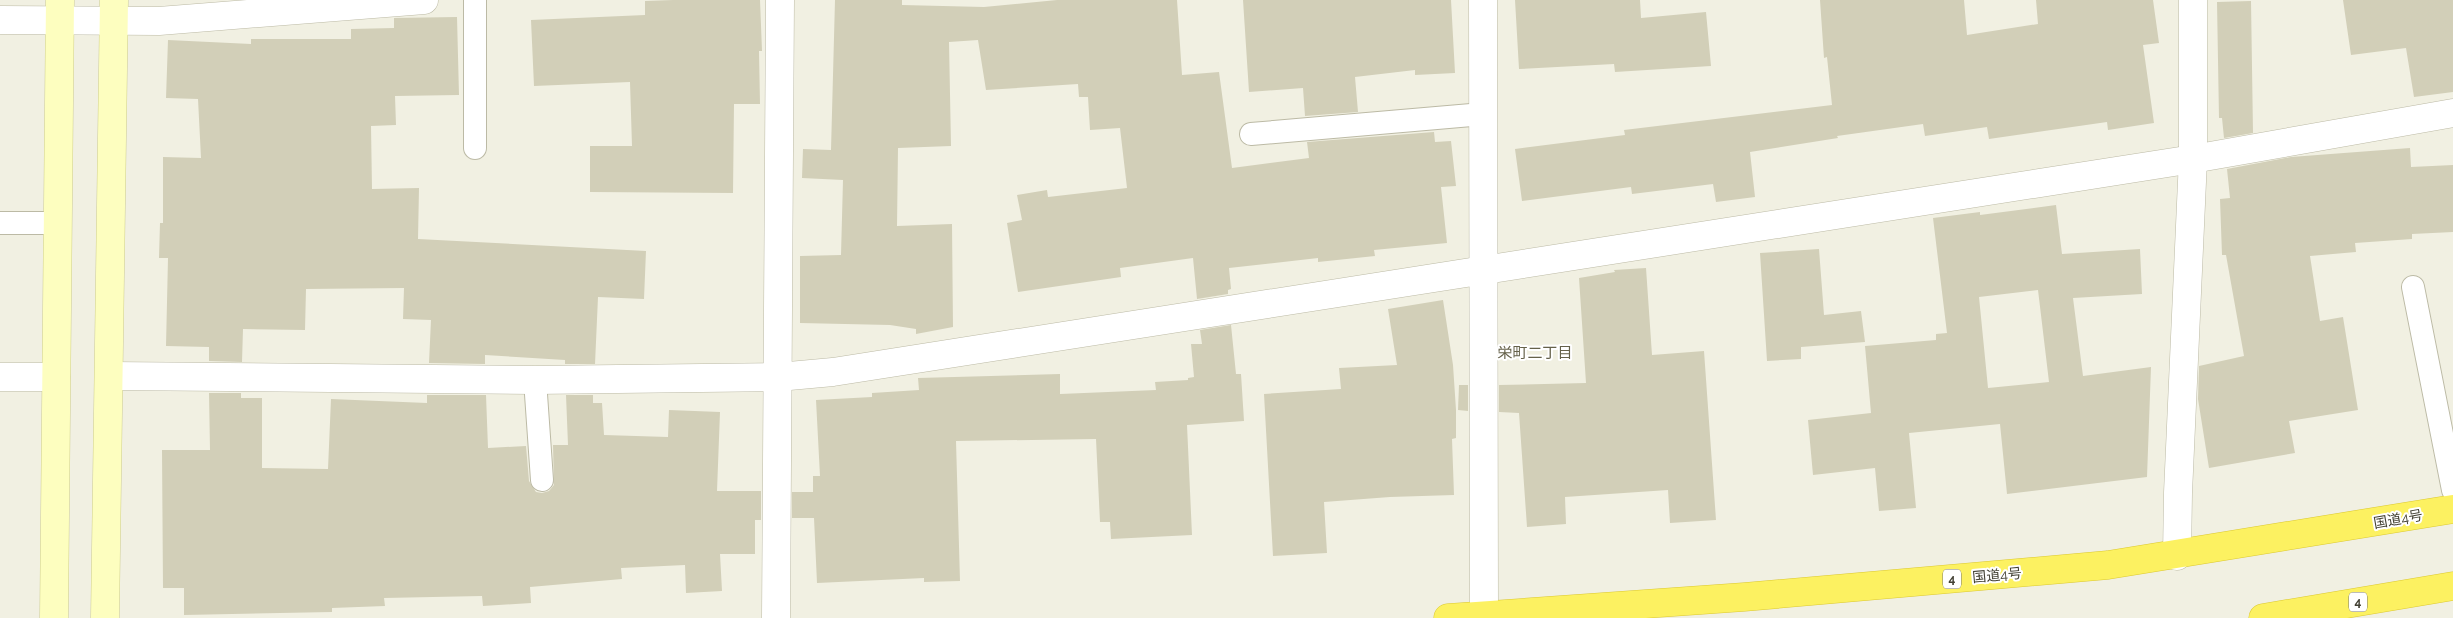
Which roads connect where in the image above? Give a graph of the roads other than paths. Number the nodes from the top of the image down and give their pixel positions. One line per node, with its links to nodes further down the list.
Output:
1 (424, 0): 7 (street)
2 (476, 0): 12 (lane)
3 (780, 0): 21 (street)
4 (1483, 0): 10 (street)
5 (2193, 0): 13 (street)
6 (60, 10): 7 (street); 8 (street); 15 (street)
7 (114, 10): 18 (street)
8 (0, 20)
9 (2453, 113): 13 (street)
10 (1483, 114): 11 (lane); 16 (street)
11 (1251, 134)
12 (475, 148)
13 (2193, 160): 16 (street); 26 (street)
14 (0, 223): 15 (lane)
15 (57, 223): 20 (street)
16 (1483, 270): 21 (street); 28 (street)
17 (2413, 287): 24 (lane)
18 (110, 376): 22 (street); 30 (street)
19 (0, 377): 20 (street)
20 (56, 377): 29 (street)
21 (778, 377): 22 (street); 31 (street)
22 (535, 380): 23 (lane)
23 (542, 480)
24 (2453, 490)
25 (2453, 509): 26 (highway, 国道4号 / 4)
26 (2177, 556): 28 (highway, 国道4号 / 4)
27 (2453, 586): 33 (highway, 4)
28 (1484, 617): 32 (highway, 国道4号 / 4)
29 (54, 618)
30 (105, 618)
31 (776, 618)
32 (1448, 618)
33 (2263, 618)

